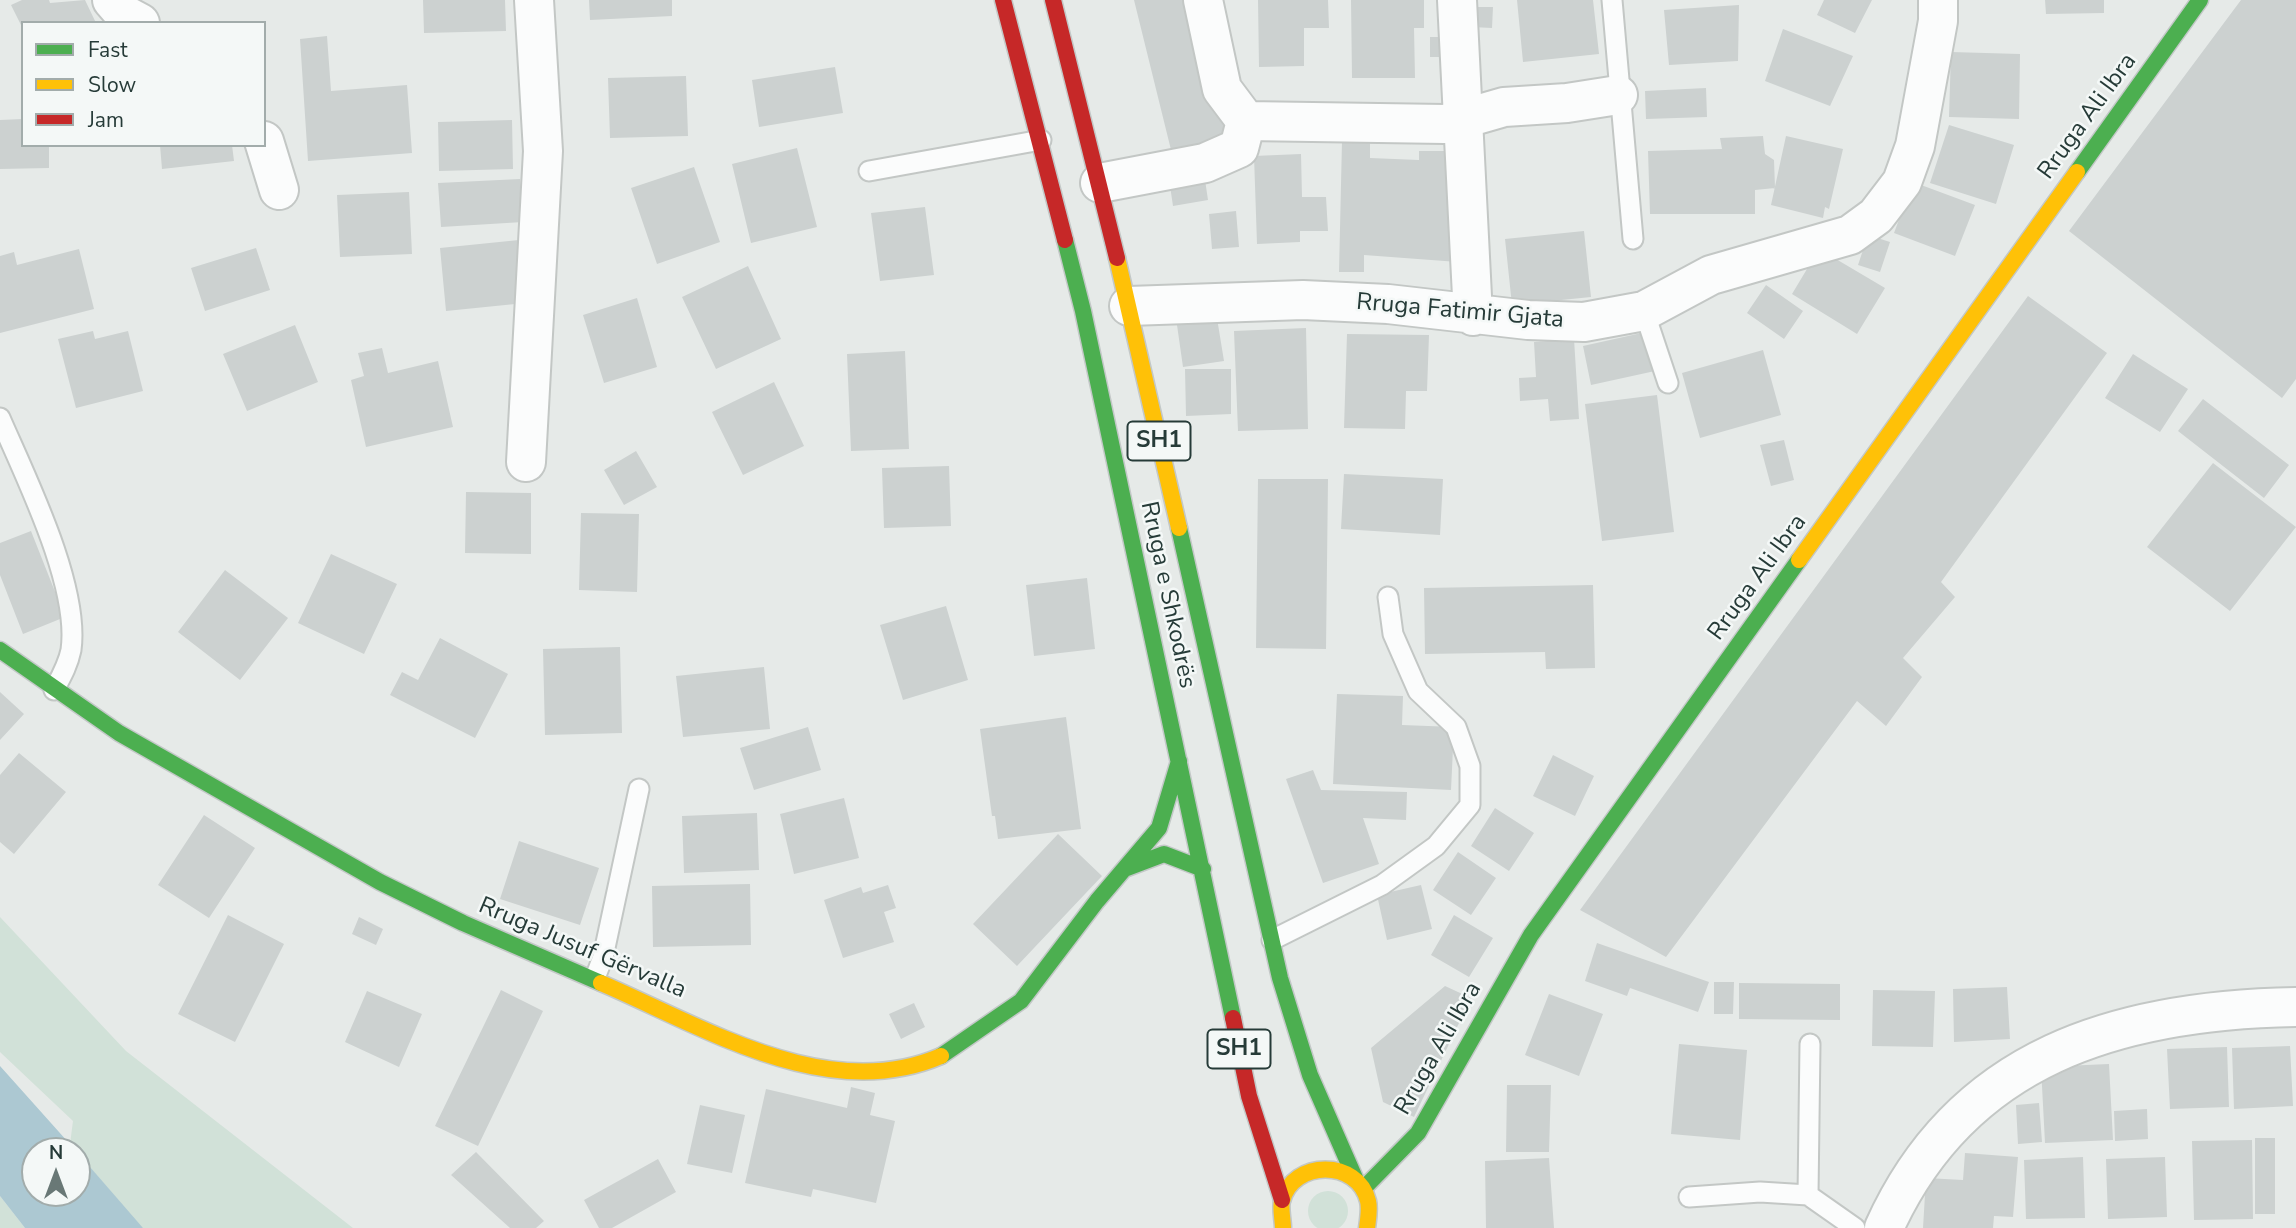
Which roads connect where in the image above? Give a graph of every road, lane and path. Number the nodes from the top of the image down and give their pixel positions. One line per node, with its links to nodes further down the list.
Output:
1 (112, 0): 10 (street)
2 (534, 0): 25 (street)
3 (1003, 0): 14 (street, Rruga e Shkodrës / SH1)
4 (1053, 0): 17 (street, Rruga e Shkodrës / SH1)
5 (1203, 0): 12 (street)
6 (1457, 0): 13 (street)
7 (1612, 0): 11 (lane)
8 (1938, 0): 21 (street, Rruga Fatimir Gjata)
9 (2200, 0): 37 (street, Rruga Ali Ibra)
10 (136, 21)
11 (1618, 95): 13 (street); 19 (lane)
12 (1246, 121): 13 (street); 17 (street)
13 (1462, 121): 22 (street)
14 (1041, 140): 16 (lane); 29 (street, Rruga e Shkodrës / SH1)
15 (266, 147): 18 (street)
16 (869, 172)
17 (1100, 183): 20 (street, Rruga e Shkodrës / SH1)
18 (279, 190)
19 (1633, 239)
20 (1129, 306): 22 (street, Rruga Fatimir Gjata); 33 (street, Rruga e Shkodrës / SH1)
21 (1644, 311): 22 (street, Rruga Fatimir Gjata); 23 (lane)
22 (1473, 316)
23 (1668, 383)
24 (0, 418): 28 (lane)
25 (526, 462)
26 (1388, 597): 33 (lane)
27 (0, 650): 28 (street, Rruga Jusuf Gërvalla)
28 (54, 690): 34 (street, Rruga Jusuf Gërvalla)
29 (1180, 761): 31 (street, Rruga Jusuf Gërvalla); 32 (street, Rruga e Shkodrës / SH1)
30 (639, 789): 34 (lane)
31 (1126, 868): 32 (street); 34 (street, Rruga Jusuf Gërvalla)
32 (1203, 869): 40 (street, Rruga e Shkodrës / SH1)
33 (1272, 940): 37 (street, Rruga e Shkodrës / SH1)
34 (595, 978)
35 (2296, 1007): 44 (street)
36 (1810, 1044): 38 (lane)
37 (1360, 1183): 40 (street); 41 (street, SH1)
38 (1808, 1195): 39 (lane); 43 (lane)
39 (1689, 1197)
40 (1282, 1200): 42 (street, SH1)
41 (1373, 1222)
42 (1283, 1228)
43 (1855, 1228)
44 (1884, 1228)

